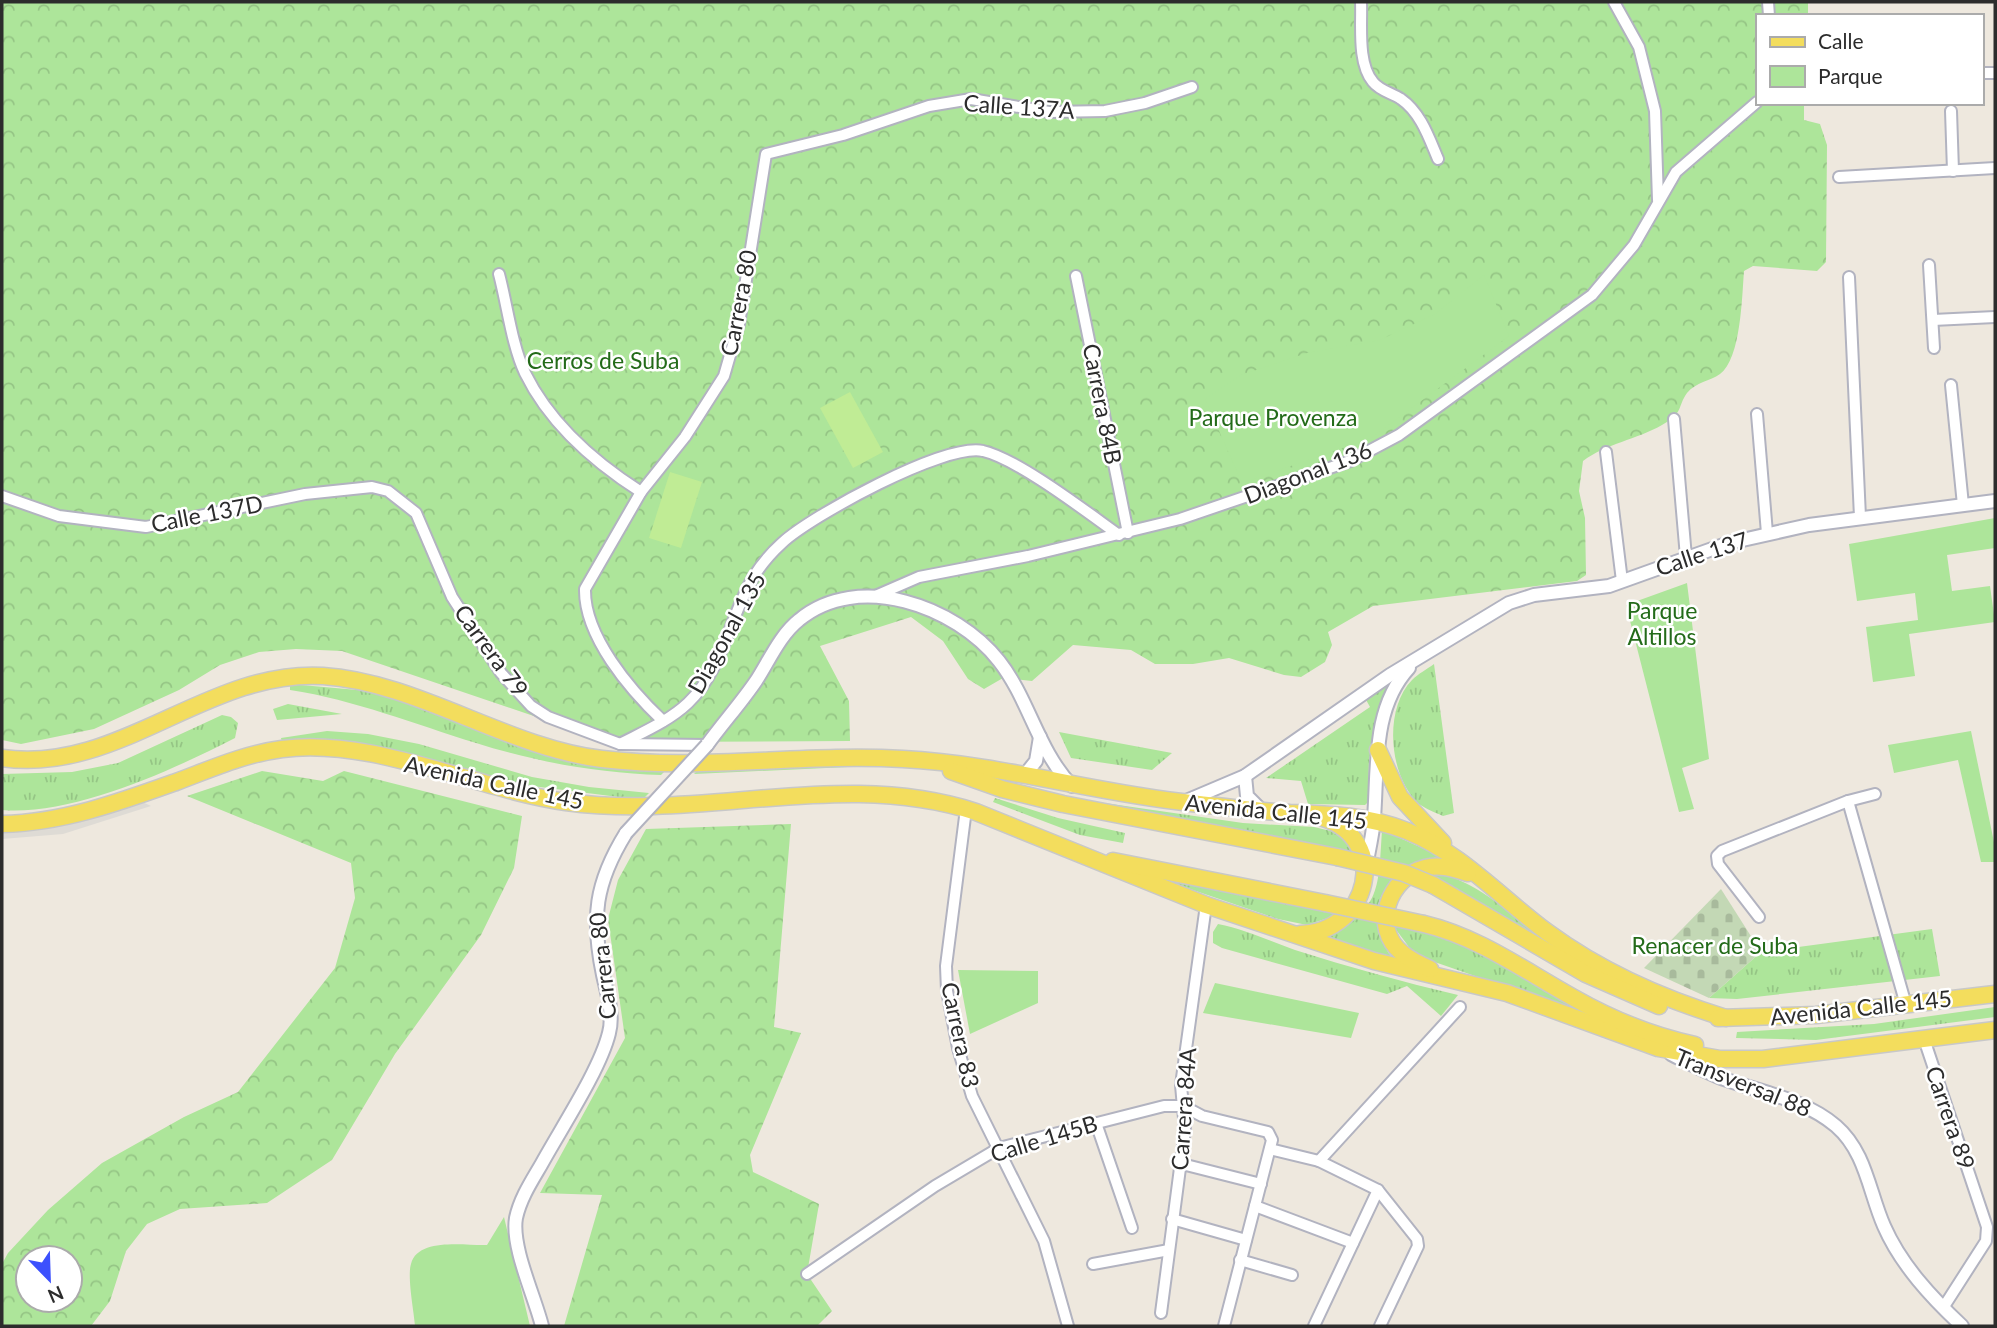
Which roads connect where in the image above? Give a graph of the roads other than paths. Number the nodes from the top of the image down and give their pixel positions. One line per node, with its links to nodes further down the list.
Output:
1 (1361, 2): 7 (street)
2 (1614, 2): 11 (street)
3 (1192, 87): 6 (street, Calle 137A)
4 (1756, 103): 11 (street)
5 (1951, 111): 9 (street)
6 (766, 154): 24 (street, Carrera 80)
7 (1438, 159)
8 (1995, 168): 9 (street)
9 (1953, 171): 10 (street)
10 (1839, 177)
11 (1658, 200): 30 (street, Diagonal 136)
12 (1929, 265): 17 (street)
13 (499, 274): 24 (street)
14 (1076, 276): 30 (street, Carrera 84B)
15 (1849, 277): 28 (street)
16 (1995, 317): 17 (street)
17 (1933, 320): 18 (street)
18 (1934, 348)
19 (1951, 385): 27 (street)
20 (1757, 414): 29 (street)
21 (1674, 419): 31 (street)
22 (1606, 452): 32 (street)
23 (372, 487): 25 (street, Calle 137D); 38 (street, Carrera 79)
24 (641, 492): 35 (street, Carrera 80)
25 (2, 496)
26 (1995, 501): 27 (street, Calle 137)
27 (1963, 505): 28 (street, Calle 137)
28 (1860, 517): 29 (street, Calle 137)
29 (1768, 533): 31 (street, Calle 137)
30 (1123, 534): 33 (street, Diagonal 136); 35 (street, Diagonal 135)
31 (1686, 557): 32 (street, Calle 137)
32 (1622, 581): 34 (street, Calle 137)
33 (873, 597): 36 (street, Diagonal 136); 37 (street, Diagonal 136)
34 (1424, 654): 39 (street, Calle 137); 43 (street, Calle 137)
35 (663, 721): 38 (street, Diagonal 135)
36 (1039, 733): 42 (street); 44 (street, Diagonal 136)
37 (710, 741): 38 (street, Carrera 79); 88 (street, Carrera 80, bridge)
38 (620, 744)
39 (1378, 750): 51 (street, Calle 137); 54 (main road)
40 (2, 758): 41 (main road, Avenida Calle 145)
41 (901, 759): 42 (main road, Avenida Calle 145); 63 (main road, Avenida Calle 145, bridge)
42 (1024, 776): 44 (main road, Avenida Calle 145)
43 (1245, 776): 47 (street, Calle 137); 49 (street)
44 (1072, 786): 47 (main road, Avenida Calle 145)
45 (1875, 794): 46 (street)
46 (1848, 800): 57 (street); 61 (street)
47 (1182, 802): 49 (main road, Avenida Calle 145)
48 (966, 809): 52 (main road, Avenida Calle 145); 53 (main road, Avenida Calle 145); 70 (street, Carrera 83)
49 (1262, 811): 50 (main road, Avenida Calle 145)
50 (1290, 813): 51 (main road, Avenida Calle 145); 55 (main road)
51 (1374, 821): 54 (main road, Avenida Calle 145); 55 (street, Calle 137)
52 (2, 824)
53 (1073, 852): 56 (main road, Avenida Calle 145); 67 (main road, Avenida Calle 145, bridge)
54 (1472, 871): 59 (main road); 63 (main road, Avenida Calle 145)
55 (1365, 872): 58 (main road)
56 (1206, 905): 58 (main road, Avenida Calle 145); 68 (street, Carrera 84A)
57 (1759, 917)
58 (1285, 931): 59 (main road, Avenida Calle 145)
59 (1465, 982): 66 (main road, Avenida Calle 145)
60 (1995, 994): 61 (main road, Avenida Calle 145)
61 (1906, 1005): 63 (main road, Avenida Calle 145)
62 (1460, 1007): 72 (street)
63 (1726, 1018)
64 (1995, 1030): 65 (main road, Avenida Calle 145)
65 (1924, 1040): 67 (main road, Avenida Calle 145); 86 (street, Carrera 89)
66 (1658, 1048): 67 (main road, Avenida Calle 145); 86 (street, Transversal 88)
67 (1823, 1050)
68 (1183, 1106): 69 (street, Calle 145B); 71 (street, Calle 145B); 73 (street, Carrera 84A)
69 (1096, 1123): 70 (street, Calle 145B); 78 (street)
70 (999, 1148): 84 (street, Calle 145B); 89 (street, Carrera 83)
71 (1270, 1149): 72 (street); 74 (street)
72 (1319, 1161): 75 (street)
73 (1181, 1164): 74 (street); 77 (street, Carrera 84A)
74 (1261, 1184): 76 (street)
75 (1378, 1190): 80 (street); 92 (street)
76 (1255, 1206): 79 (street); 80 (street)
77 (1172, 1219): 79 (street); 81 (street, Carrera 84A)
78 (1132, 1228)
79 (1245, 1240): 82 (street)
80 (1353, 1243): 91 (street)
81 (1170, 1250): 83 (street); 87 (street, Carrera 84A)
82 (1240, 1260): 85 (street); 90 (street)
83 (1093, 1264)
84 (807, 1274)
85 (1292, 1275)
86 (1943, 1308): 93 (street, Transversal 88)
87 (1161, 1313)
88 (542, 1326)
89 (1068, 1326)
90 (1224, 1326)
91 (1314, 1326)
92 (1380, 1326)
93 (1962, 1326)

